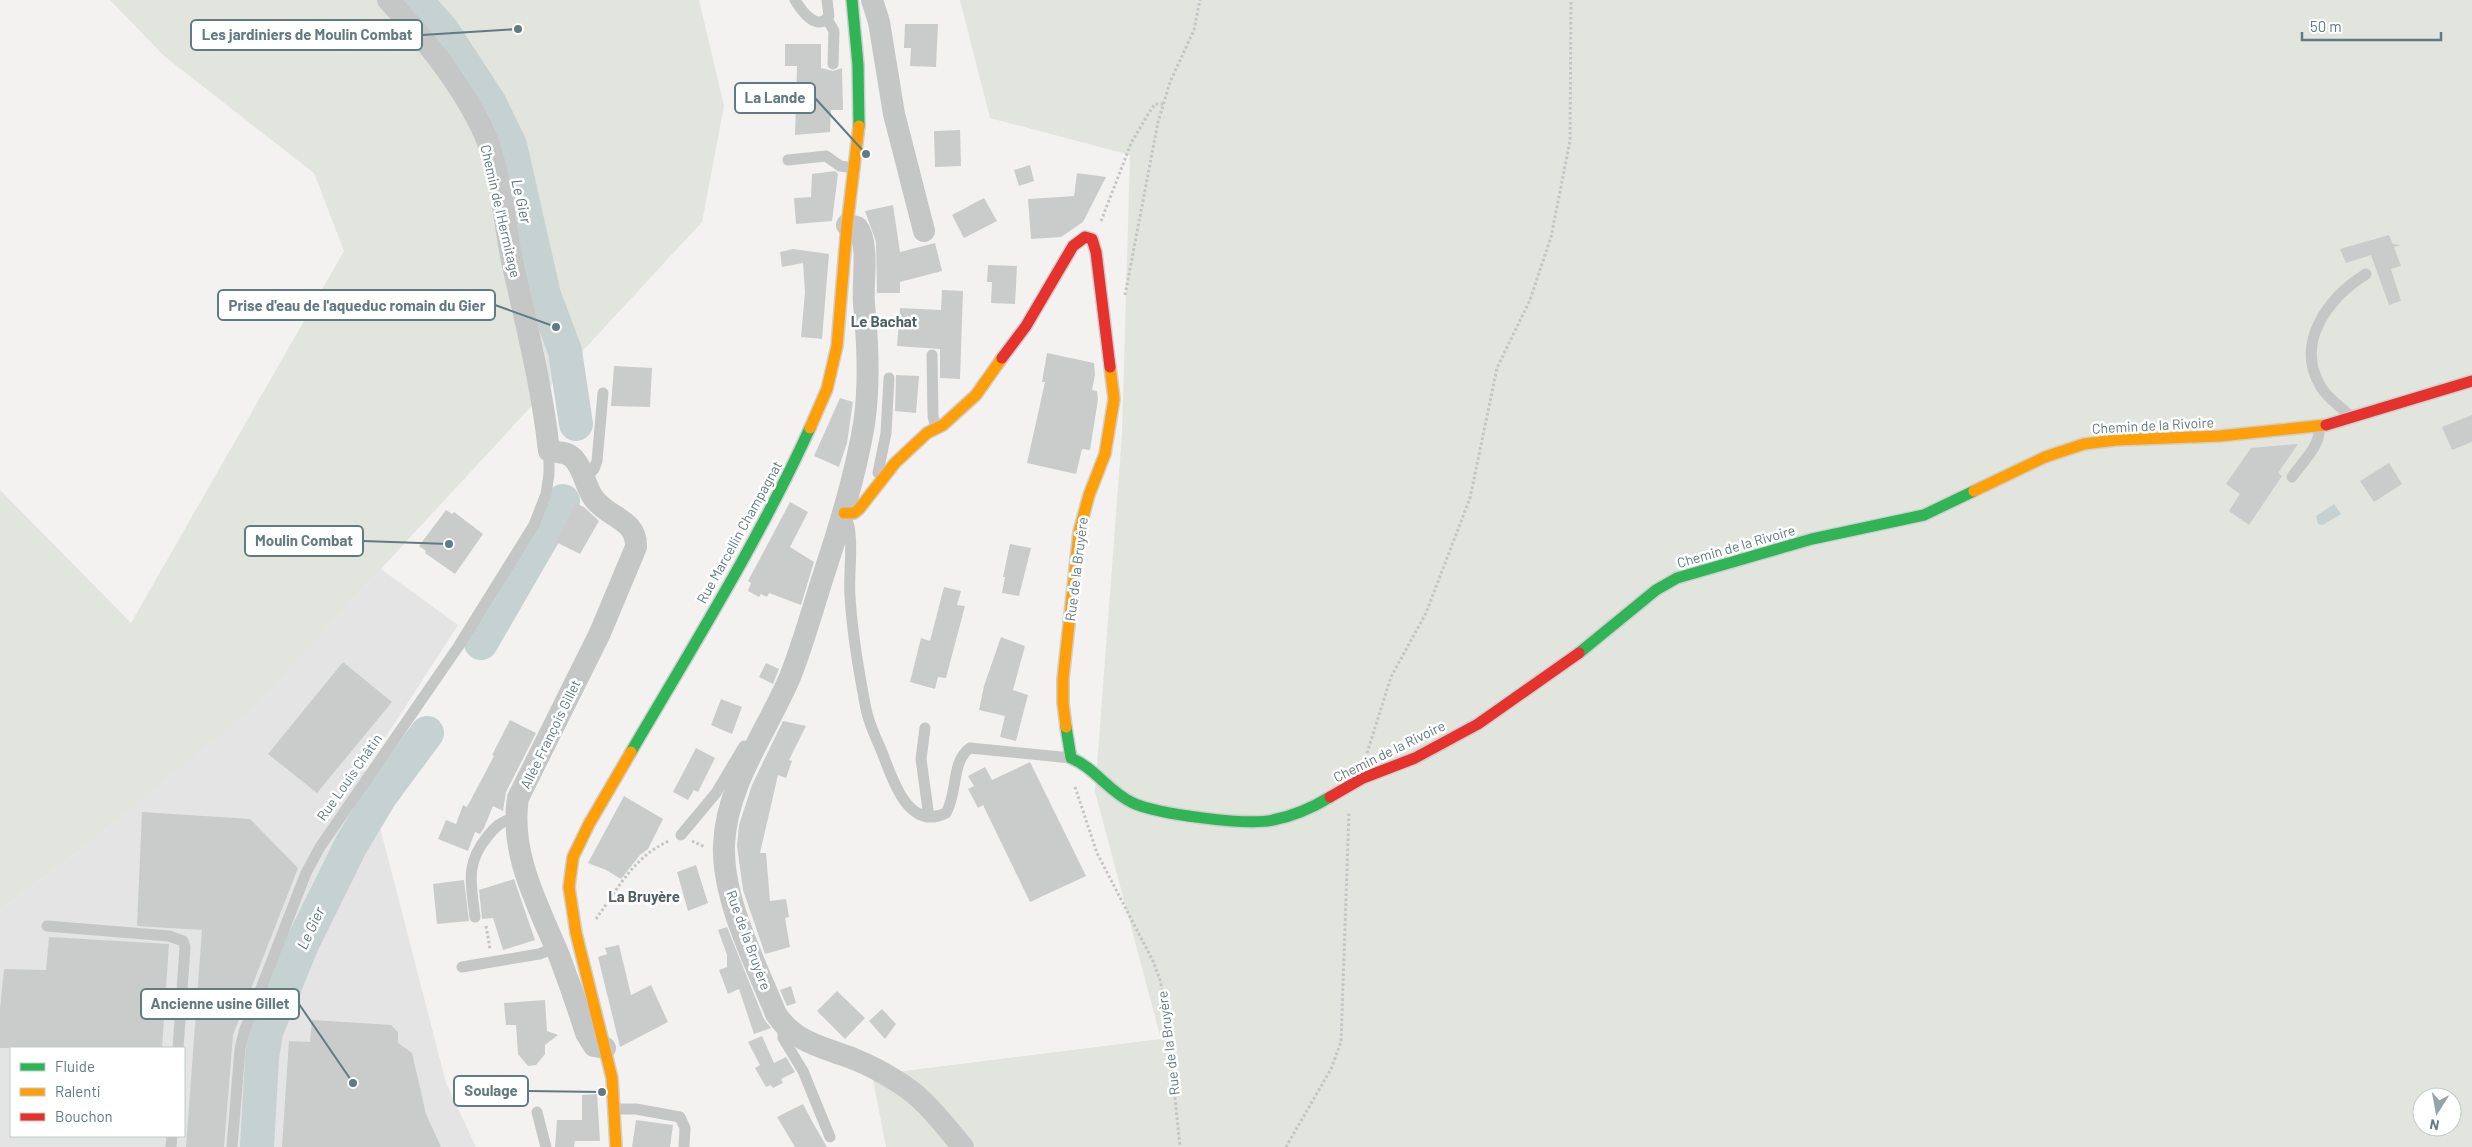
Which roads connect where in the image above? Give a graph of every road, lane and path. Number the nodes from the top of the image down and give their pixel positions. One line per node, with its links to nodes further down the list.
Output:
1 (388, 0): 25 (street, Chemin de l'Hermitage)
2 (795, 0): 8 (lane)
3 (827, 0): 8 (lane)
4 (852, 0): 12 (street, Rue Marcellin Champagnat)
5 (872, 0): 14 (street)
6 (1200, 0): 10 (path)
7 (1571, 0): 33 (path)
8 (827, 19): 9 (lane)
9 (833, 64)
10 (1163, 104): 15 (path); 17 (path)
11 (788, 160): 12 (lane)
12 (855, 168): 13 (street, Rue Marcellin Champagnat)
13 (847, 225): 29 (street, Rue de la Bruyère); 41 (street, Rue Marcellin Champagnat)
14 (924, 230)
15 (1092, 239): 24 (street); 32 (street, Rue de la Bruyère)
16 (2366, 274): 22 (lane)
17 (1125, 298)
18 (932, 354): 24 (lane)
19 (889, 378): 28 (lane)
20 (2472, 381): 22 (street, Chemin de la Rivoire)
21 (603, 393): 27 (lane)
22 (2350, 418): 23 (street, Chemin de la Rivoire)
23 (2319, 426): 26 (lane); 33 (street, Chemin de la Rivoire)
24 (936, 428): 28 (street)
25 (549, 451): 27 (street, Allée François Gillet); 51 (lane, Rue Louis Châtin)
26 (2292, 477)
27 (584, 478): 36 (street, Allée François Gillet)
28 (882, 480): 29 (street)
29 (844, 513): 30 (street, Rue de la Bruyère); 35 (lane)
30 (778, 703): 37 (lane); 45 (street, Rue de la Bruyère)
31 (925, 728): 35 (lane)
32 (1071, 758): 34 (street, Chemin de la Rivoire); 35 (lane); 56 (path, Rue de la Bruyère)
33 (1363, 778): 34 (street, Chemin de la Rivoire)
34 (1348, 787): 57 (path)
35 (929, 817)
36 (515, 818): 39 (lane); 42 (street, Allée François Gillet)
37 (681, 835): 38 (path); 41 (path)
38 (713, 852)
39 (475, 917): 43 (path)
40 (47, 926): 46 (lane)
41 (576, 933): 47 (street, Rue Marcellin Champagnat)
42 (555, 948): 43 (lane); 47 (street, Allée François Gillet)
43 (492, 962): 44 (lane)
44 (462, 967)
45 (784, 1026): 50 (lane, Rue de la Bruyère); 55 (street, Rue de la Bruyère)
46 (178, 1047)
47 (605, 1048): 48 (street, Rue Marcellin Champagnat)
48 (615, 1109): 53 (street, Rue Marcellin Champagnat); 54 (lane)
49 (537, 1112): 52 (lane)
50 (830, 1137)
51 (232, 1147)
52 (546, 1147)
53 (616, 1147)
54 (684, 1147)
55 (963, 1147)
56 (1180, 1147)
57 (1286, 1147)

